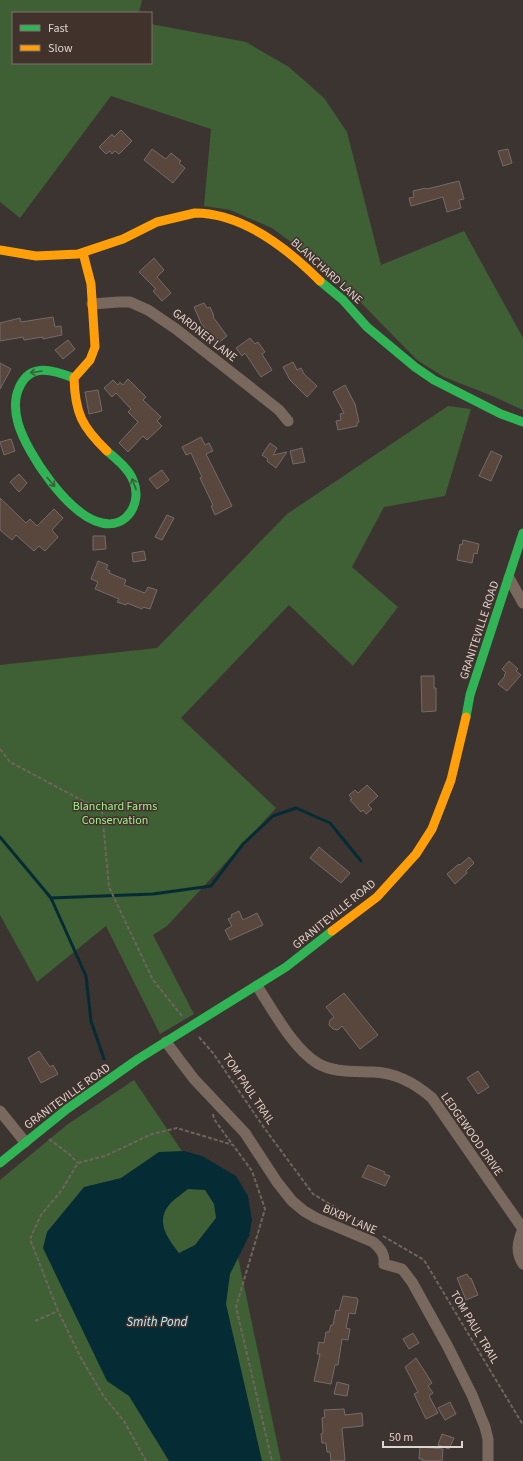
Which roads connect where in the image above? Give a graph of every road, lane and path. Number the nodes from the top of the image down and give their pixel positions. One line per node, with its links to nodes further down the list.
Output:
1 (0, 250): 2 (street, BLANCHARD LANE)
2 (83, 252): 3 (street); 6 (street, BLANCHARD LANE)
3 (92, 304): 4 (street); 5 (street, GARDNER LANE)
4 (74, 378): 4 (street, one-way to 4)
5 (288, 421)
6 (523, 422)
7 (523, 533): 8 (street, GRANITEVILLE ROAD)
8 (509, 578): 9 (street); 11 (street, GRANITEVILLE ROAD)
9 (523, 603)
10 (0, 748): 12 (path, TOM PAUL TRAIL)
11 (257, 986): 12 (street, GRANITEVILLE ROAD); 20 (street, LEDGEWOOD DRIVE)
12 (190, 1026): 13 (street, GRANITEVILLE ROAD); 19 (path, TOM PAUL TRAIL)
13 (166, 1042): 15 (street, GRANITEVILLE ROAD); 28 (street, BIXBY LANE)
14 (0, 1111): 16 (street)
15 (39, 1131): 16 (street, GRANITEVILLE ROAD); 18 (path)
16 (25, 1142): 17 (street, GRANITEVILLE ROAD)
17 (0, 1163)
18 (78, 1163): 23 (path); 27 (path)
19 (372, 1229)
20 (523, 1229): 22 (street, LEDGEWOOD DRIVE)
21 (378, 1233): 25 (path, TOM PAUL TRAIL)
22 (523, 1264)
23 (58, 1311): 24 (path); 26 (path)
24 (35, 1321)
25 (523, 1425)
26 (146, 1461)
27 (272, 1461)
28 (488, 1461)

